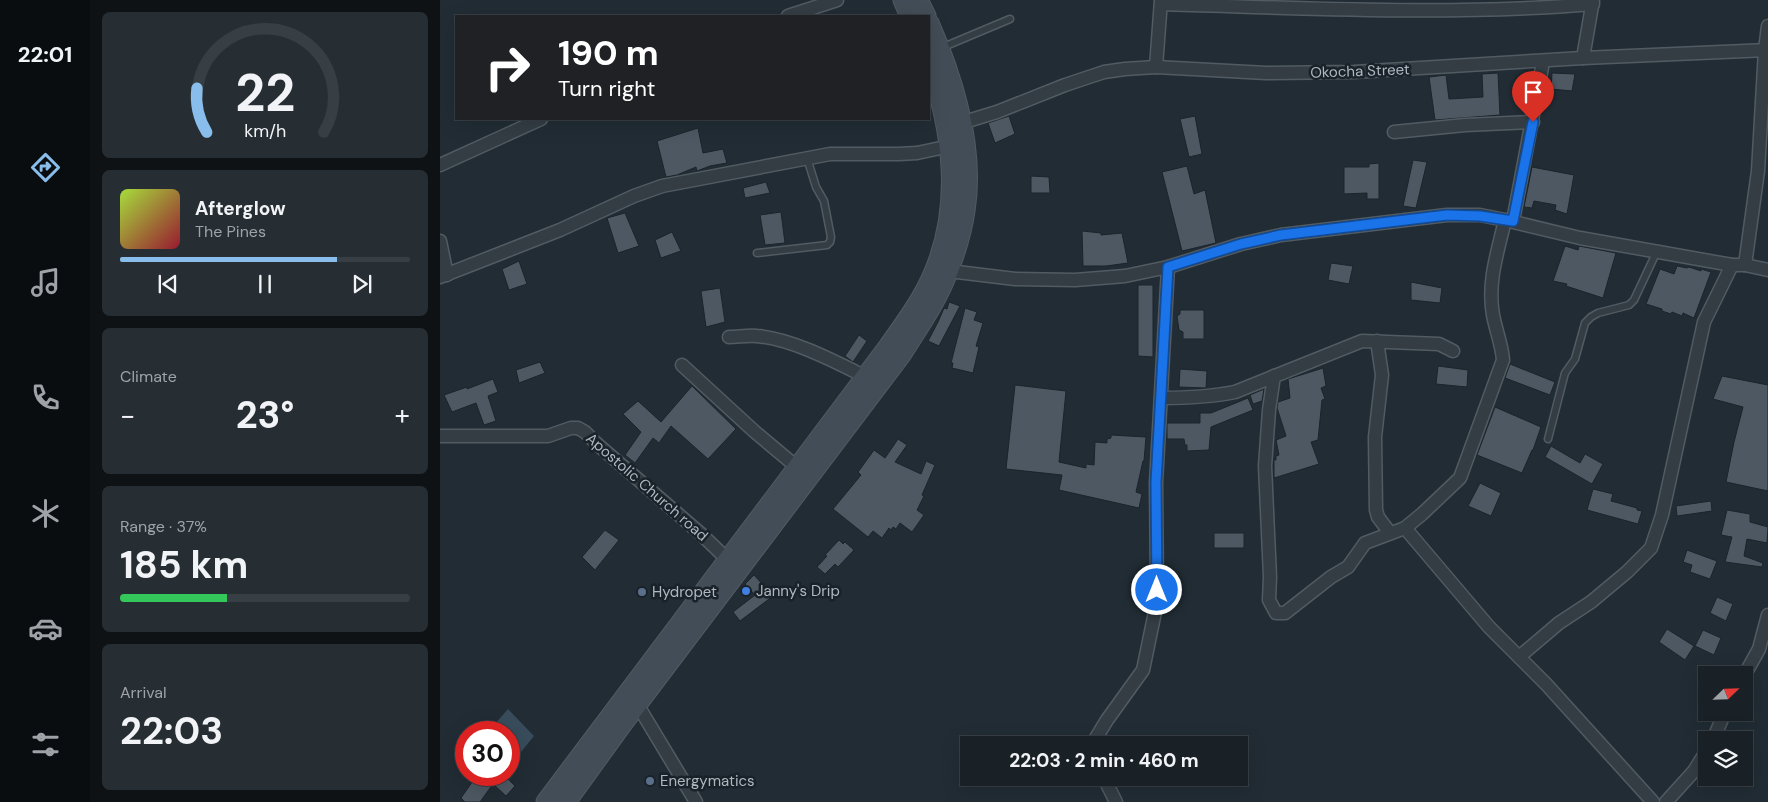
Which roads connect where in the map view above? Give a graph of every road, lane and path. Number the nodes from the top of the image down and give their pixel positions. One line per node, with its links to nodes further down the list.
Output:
1 (837, 0): 6 (street)
2 (903, 0): 7 (main road)
3 (918, 0): 8 (main road)
4 (1161, 2): 5 (street); 16 (street)
5 (1593, 2): 14 (street)
6 (791, 15)
7 (910, 15)
8 (926, 15)
9 (1010, 19): 13 (lane)
10 (1768, 26): 12 (street)
11 (930, 29): 13 (main road)
12 (1766, 50): 14 (street, Okocha Street); 28 (street)
13 (934, 55): 19 (main road); 21 (main road)
14 (1583, 58): 15 (street, Okocha Street)
15 (1544, 62): 16 (street, Okocha Street); 18 (street)
16 (1156, 67): 19 (street, Okocha Street)
17 (539, 120): 23 (street)
18 (1533, 122): 20 (street); 24 (street)
19 (961, 123): 31 (main road)
20 (1394, 132)
21 (950, 146): 22 (street); 37 (main road)
22 (807, 158): 27 (lane); 32 (street)
23 (440, 165)
24 (1509, 220): 26 (street); 29 (street); 43 (street)
25 (440, 241): 32 (street)
26 (1657, 251): 28 (street); 41 (lane)
27 (757, 253)
28 (1738, 265): 30 (street); 47 (street)
29 (1168, 267): 31 (street); 39 (street)
30 (1768, 270)
31 (949, 271): 49 (main road)
32 (444, 276)
33 (729, 337): 37 (street)
34 (1377, 341): 35 (street); 38 (street); 44 (street)
35 (1453, 351)
36 (682, 365): 42 (street)
37 (866, 376): 42 (main road)
38 (1274, 376): 39 (street); 44 (street)
39 (1160, 398): 50 (street)
40 (440, 436): 45 (street, Apostolic Church road)
41 (1548, 439)
42 (798, 468): 45 (main road)
43 (1405, 528): 44 (street); 47 (street)
44 (1390, 533)
45 (728, 560): 53 (main road)
46 (1768, 616): 48 (street)
47 (1519, 657): 57 (street)
48 (1750, 666)
49 (638, 704): 54 (main road); 55 (street)
50 (1097, 736)
51 (1698, 765): 58 (street)
52 (1108, 786): 56 (street)
53 (546, 802)
54 (566, 802)
55 (696, 802)
56 (1116, 802)
57 (1653, 802)
58 (1666, 802)

